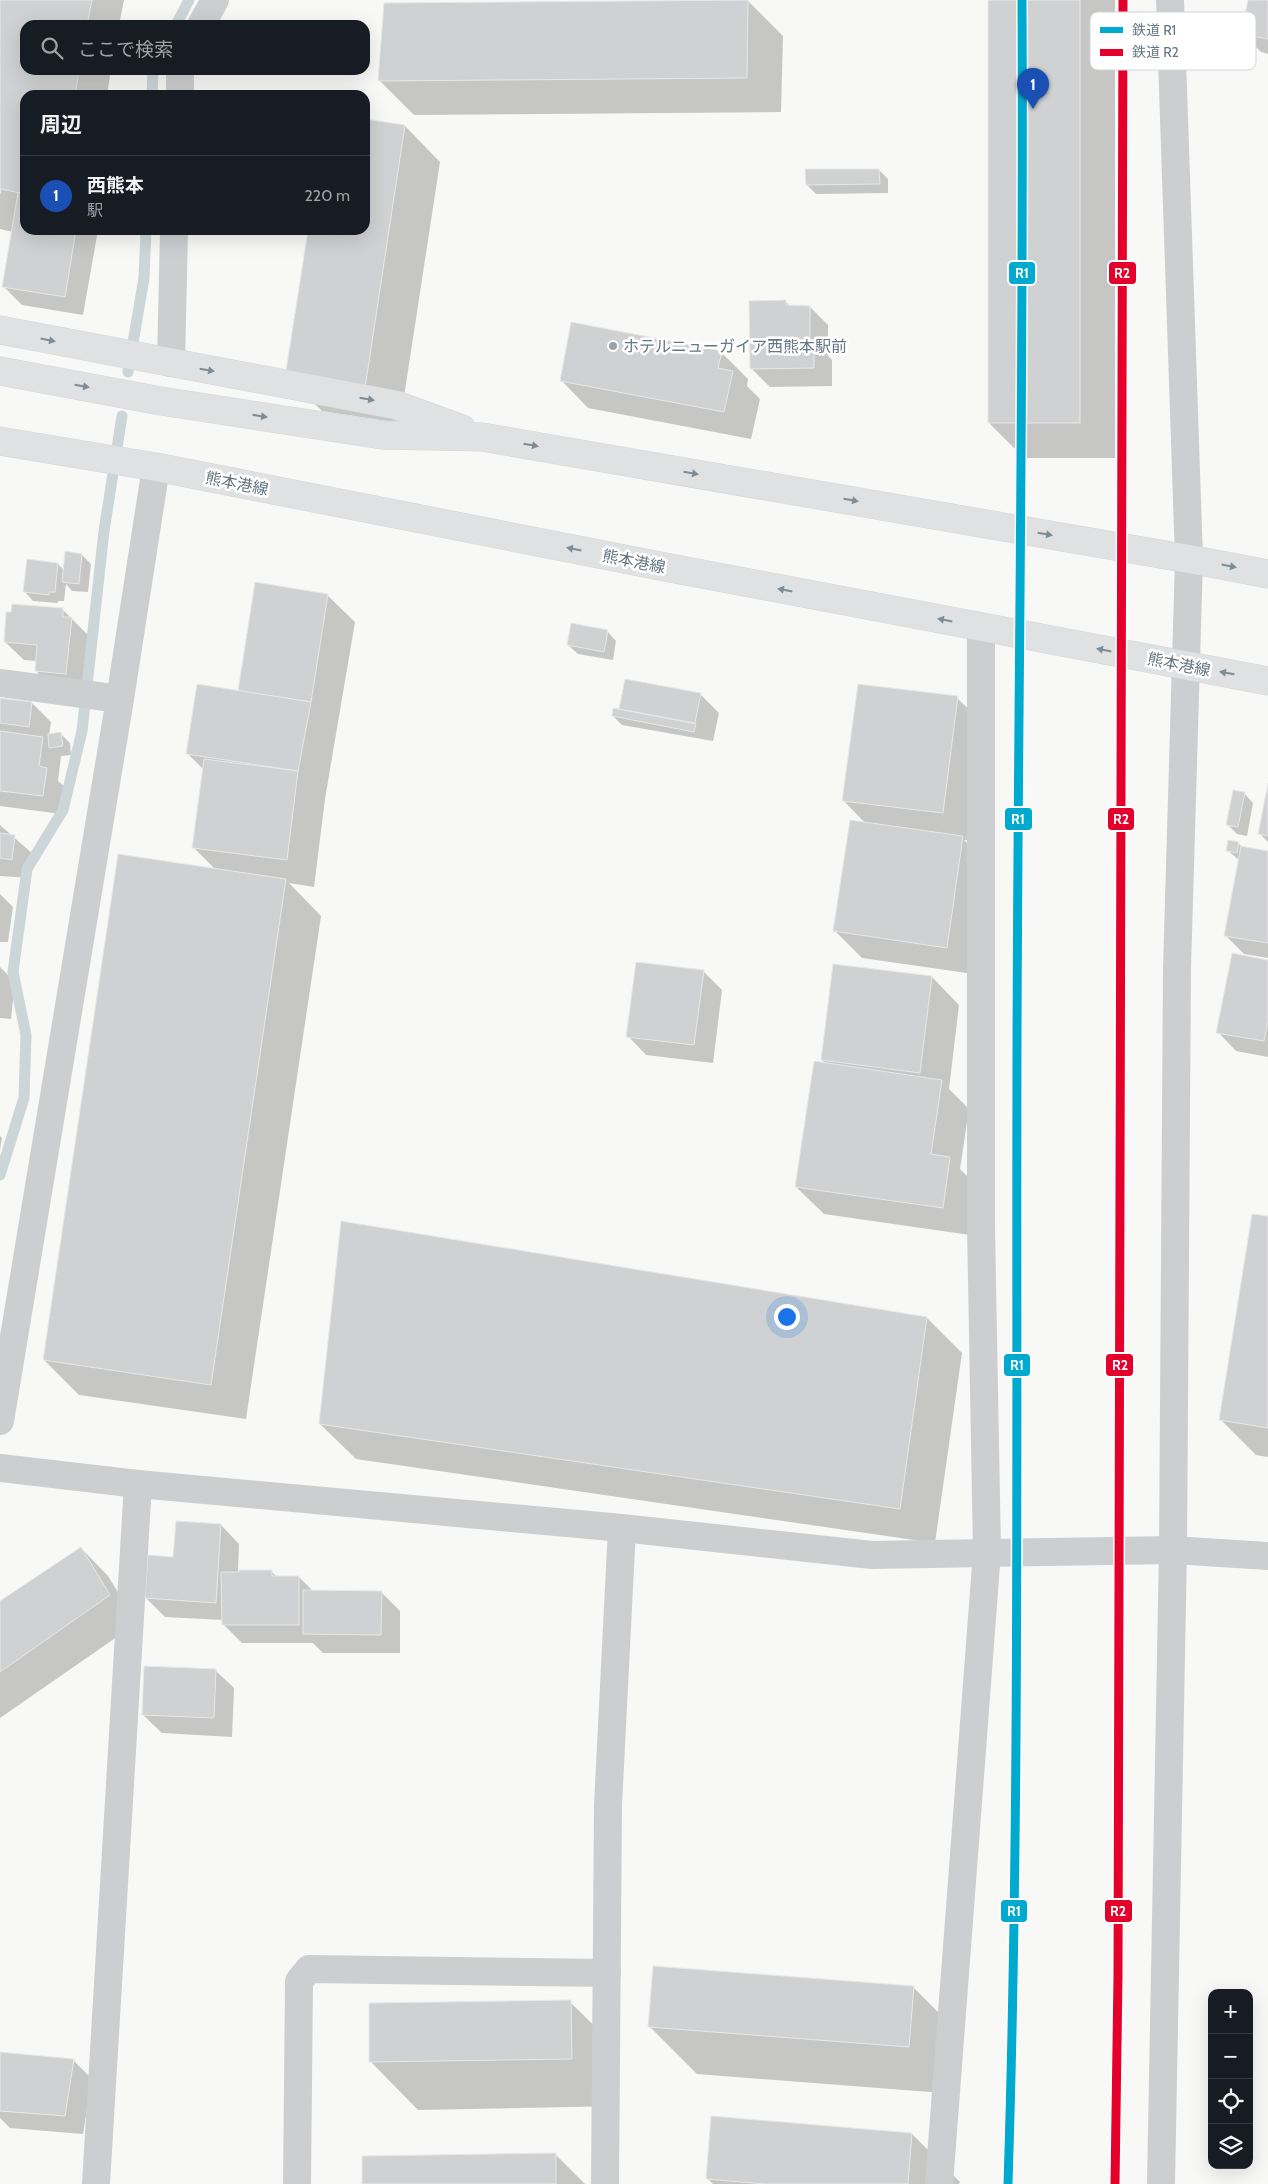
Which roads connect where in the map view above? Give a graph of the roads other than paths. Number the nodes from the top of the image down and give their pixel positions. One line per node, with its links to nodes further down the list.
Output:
1 (215, 0): 2 (street)
2 (204, 20)
3 (1172, 70): 13 (street)
4 (180, 75): 5 (street)
5 (180, 90)
6 (174, 235): 8 (street)
7 (0, 330): 8 (main road, one-way to 8)
8 (171, 363): 10 (main road, one-way to 10)
9 (0, 371): 10 (main road, one-way to 10)
10 (482, 437): 13 (main road, one-way to 13)
11 (0, 441): 12 (main road, 熊本港線)
12 (156, 467): 15 (main road, 熊本港線, one-way to 12); 19 (street)
13 (1189, 558): 14 (main road, one-way to 14); 16 (street)
14 (1268, 574)
15 (982, 627): 16 (main road, 熊本港線, one-way to 15); 25 (street)
16 (1186, 666): 17 (main road, 熊本港線, one-way to 16); 24 (street)
17 (1268, 681)
18 (0, 683): 19 (street)
19 (120, 699): 20 (street)
20 (0, 1421)
21 (0, 1468): 22 (street)
22 (138, 1484): 23 (street); 28 (street)
23 (622, 1528): 25 (street); 27 (street)
24 (1173, 1550): 25 (street); 26 (street); 32 (street)
25 (987, 1552): 31 (street)
26 (1268, 1556)
27 (607, 1973): 29 (street); 30 (street)
28 (96, 2184)
29 (297, 2184)
30 (605, 2184)
31 (939, 2184)
32 (1161, 2184)

